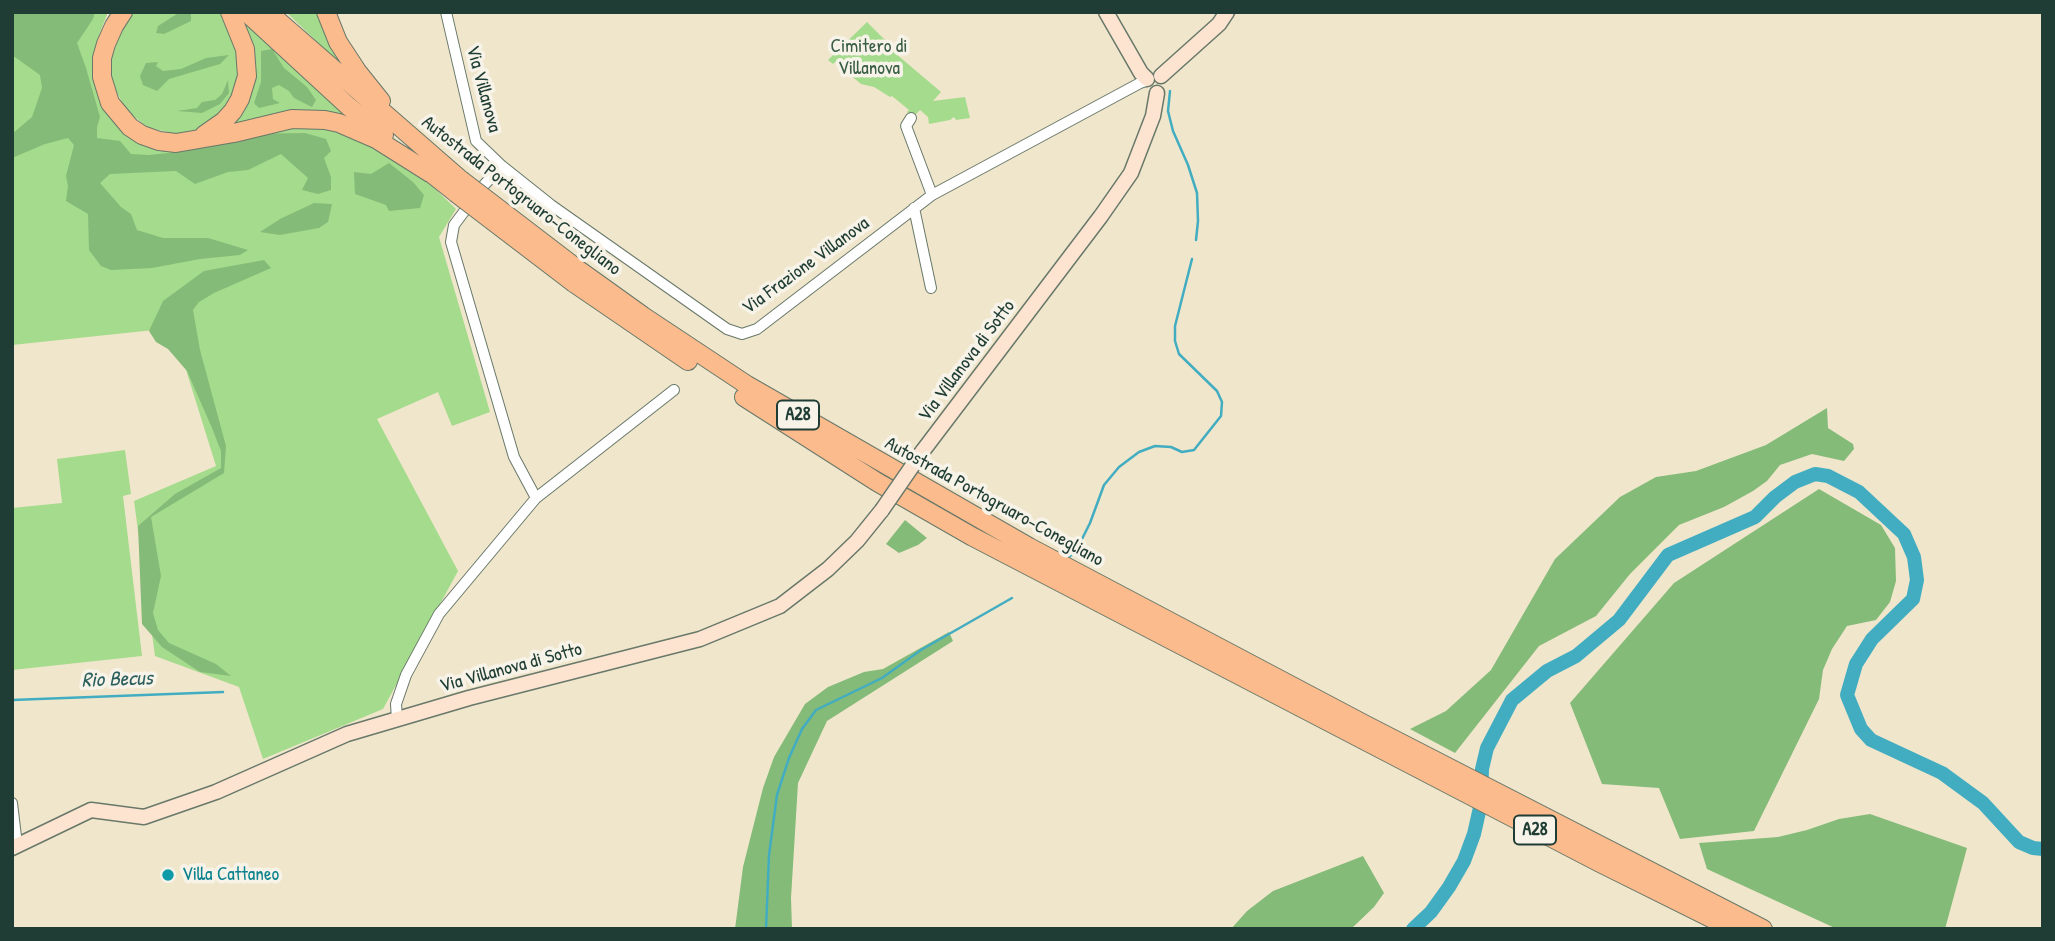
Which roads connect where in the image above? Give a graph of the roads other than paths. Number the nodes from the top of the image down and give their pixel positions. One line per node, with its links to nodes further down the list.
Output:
1 (123, 12): 11 (highway)
2 (230, 12): 11 (highway)
3 (246, 12): 12 (highway, Autostrada Portogruaro-Conegliano / A28)
4 (268, 12): 12 (highway, Autostrada Portogruaro-Conegliano / A28)
5 (326, 12): 12 (highway)
6 (446, 12): 13 (street, Via Villanova)
7 (1106, 12): 9 (street)
8 (1227, 12): 9 (street, Via Frazione Villanova)
9 (1152, 79): 14 (street, Via Frazione Villanova); 19 (street, Via Villanova di Sotto, bridge)
10 (911, 118): 14 (street)
11 (193, 141): 12 (highway)
12 (432, 165): 22 (highway, Autostrada Portogruaro-Conegliano / A28, bridge)
13 (502, 166): 15 (street, Via Frazione Villanova); 18 (street)
14 (932, 195): 15 (street, Via Frazione Villanova)
15 (915, 208): 16 (street)
16 (931, 288)
17 (674, 390): 18 (street, Via Villanova di Sotto)
18 (536, 498): 19 (street, Via Villanova di Sotto)
19 (397, 719): 21 (street, Via Villanova di Sotto)
20 (12, 803): 21 (street)
21 (15, 846)
22 (1714, 911): 23 (highway, Autostrada Portogruaro-Conegliano / A28); 24 (highway, Autostrada Portogruaro-Conegliano / A28)
23 (1733, 929)
24 (1763, 929)

